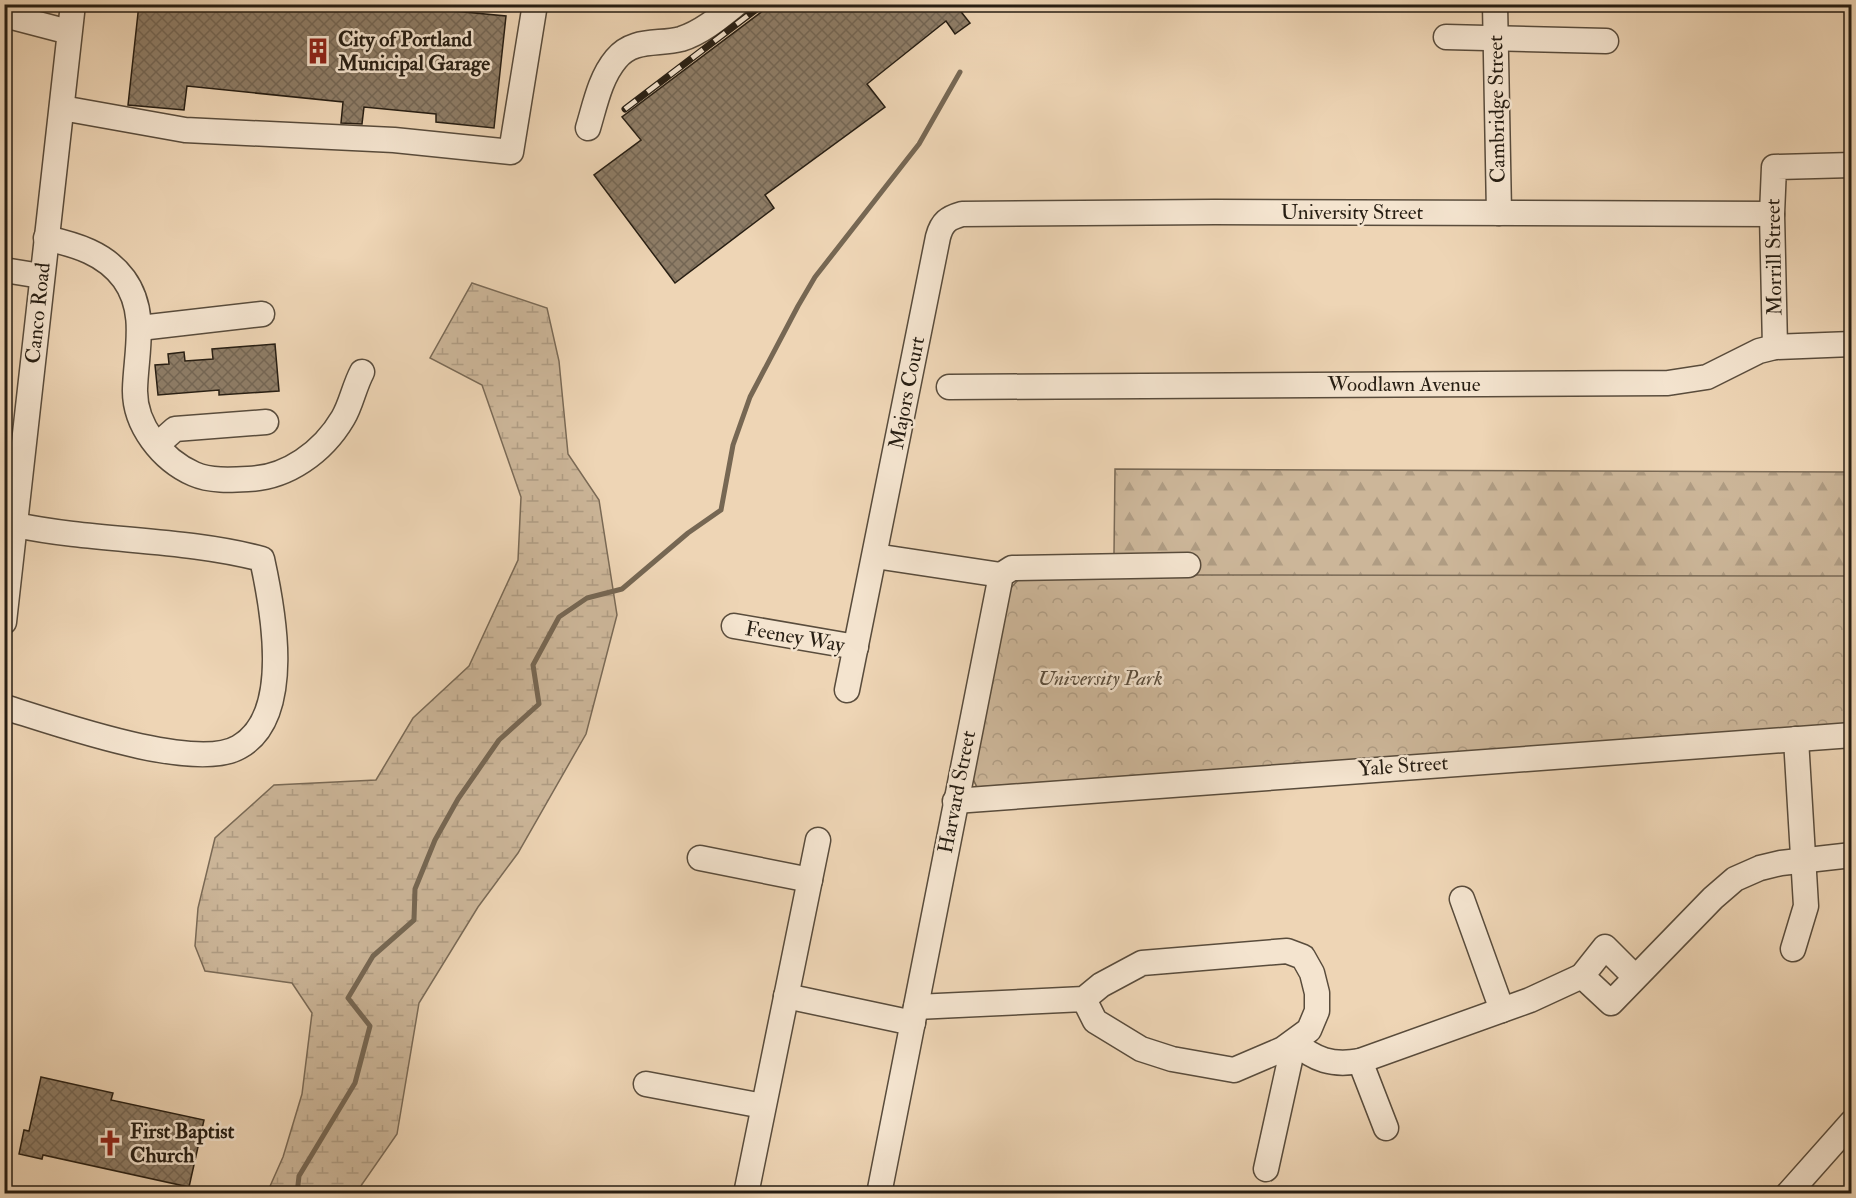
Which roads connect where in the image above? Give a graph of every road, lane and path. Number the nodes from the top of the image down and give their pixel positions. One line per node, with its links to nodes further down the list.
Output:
1 (73, 4): 6 (street, Canco Road)
2 (535, 4): 10 (street)
3 (736, 4): 11 (street)
4 (1495, 4): 8 (street, Cambridge Street)
5 (4, 15): 6 (street)
6 (69, 32): 10 (street, Canco Road)
7 (1446, 38): 8 (street)
8 (1495, 39): 9 (street); 13 (street, Cambridge Street)
9 (1606, 41)
10 (62, 108): 16 (street, Canco Road)
11 (588, 128)
12 (1851, 165): 14 (street, Morrill Street)
13 (1499, 213): 14 (street, University Street); 15 (street, University Street)
14 (1772, 214): 22 (street, Morrill Street)
15 (940, 231): 28 (street, Majors Court)
16 (46, 238): 18 (street, Canco Road); 20 (street)
17 (4, 270): 18 (street)
18 (41, 276): 27 (street, Canco Road)
19 (262, 314): 20 (street)
20 (140, 328): 26 (street)
21 (1851, 345): 22 (street, Woodlawn Avenue)
22 (1775, 347): 24 (street, Woodlawn Avenue)
23 (362, 372): 26 (street)
24 (948, 387)
25 (266, 422): 26 (street)
26 (157, 445)
27 (16, 525): 31 (street, Canco Road); 35 (street)
28 (875, 556): 30 (street); 33 (street, Feeney Way)
29 (1188, 565): 30 (street)
30 (1001, 575): 38 (street, Harvard Street)
31 (4, 622)
32 (734, 626): 33 (street, Feeney Way)
33 (856, 647): 34 (street, Feeney Way)
34 (847, 690)
35 (4, 707)
36 (1851, 735): 37 (street, Yale Street)
37 (1796, 739): 38 (street, Yale Street); 42 (street)
38 (955, 801): 51 (street, Harvard Street)
39 (818, 840): 43 (street)
40 (1851, 855): 42 (street)
41 (700, 858): 43 (street)
42 (1804, 859): 45 (street); 47 (street)
43 (810, 880): 48 (street)
44 (1462, 899): 50 (street)
45 (1793, 949)
46 (1582, 976): 47 (street); 47 (street); 50 (street)
47 (1635, 977)
48 (786, 996): 51 (street); 55 (street)
49 (1084, 999): 51 (street); 52 (street); 52 (street)
50 (1502, 1010): 53 (street)
51 (915, 1015): 60 (street, Harvard Street)
52 (1294, 1042): 53 (street); 58 (street)
53 (1360, 1061): 57 (street)
54 (646, 1084): 55 (street)
55 (763, 1106): 59 (street)
56 (1851, 1122): 61 (street)
57 (1386, 1128)
58 (1266, 1169)
59 (746, 1194)
60 (879, 1194)
61 (1788, 1194)

